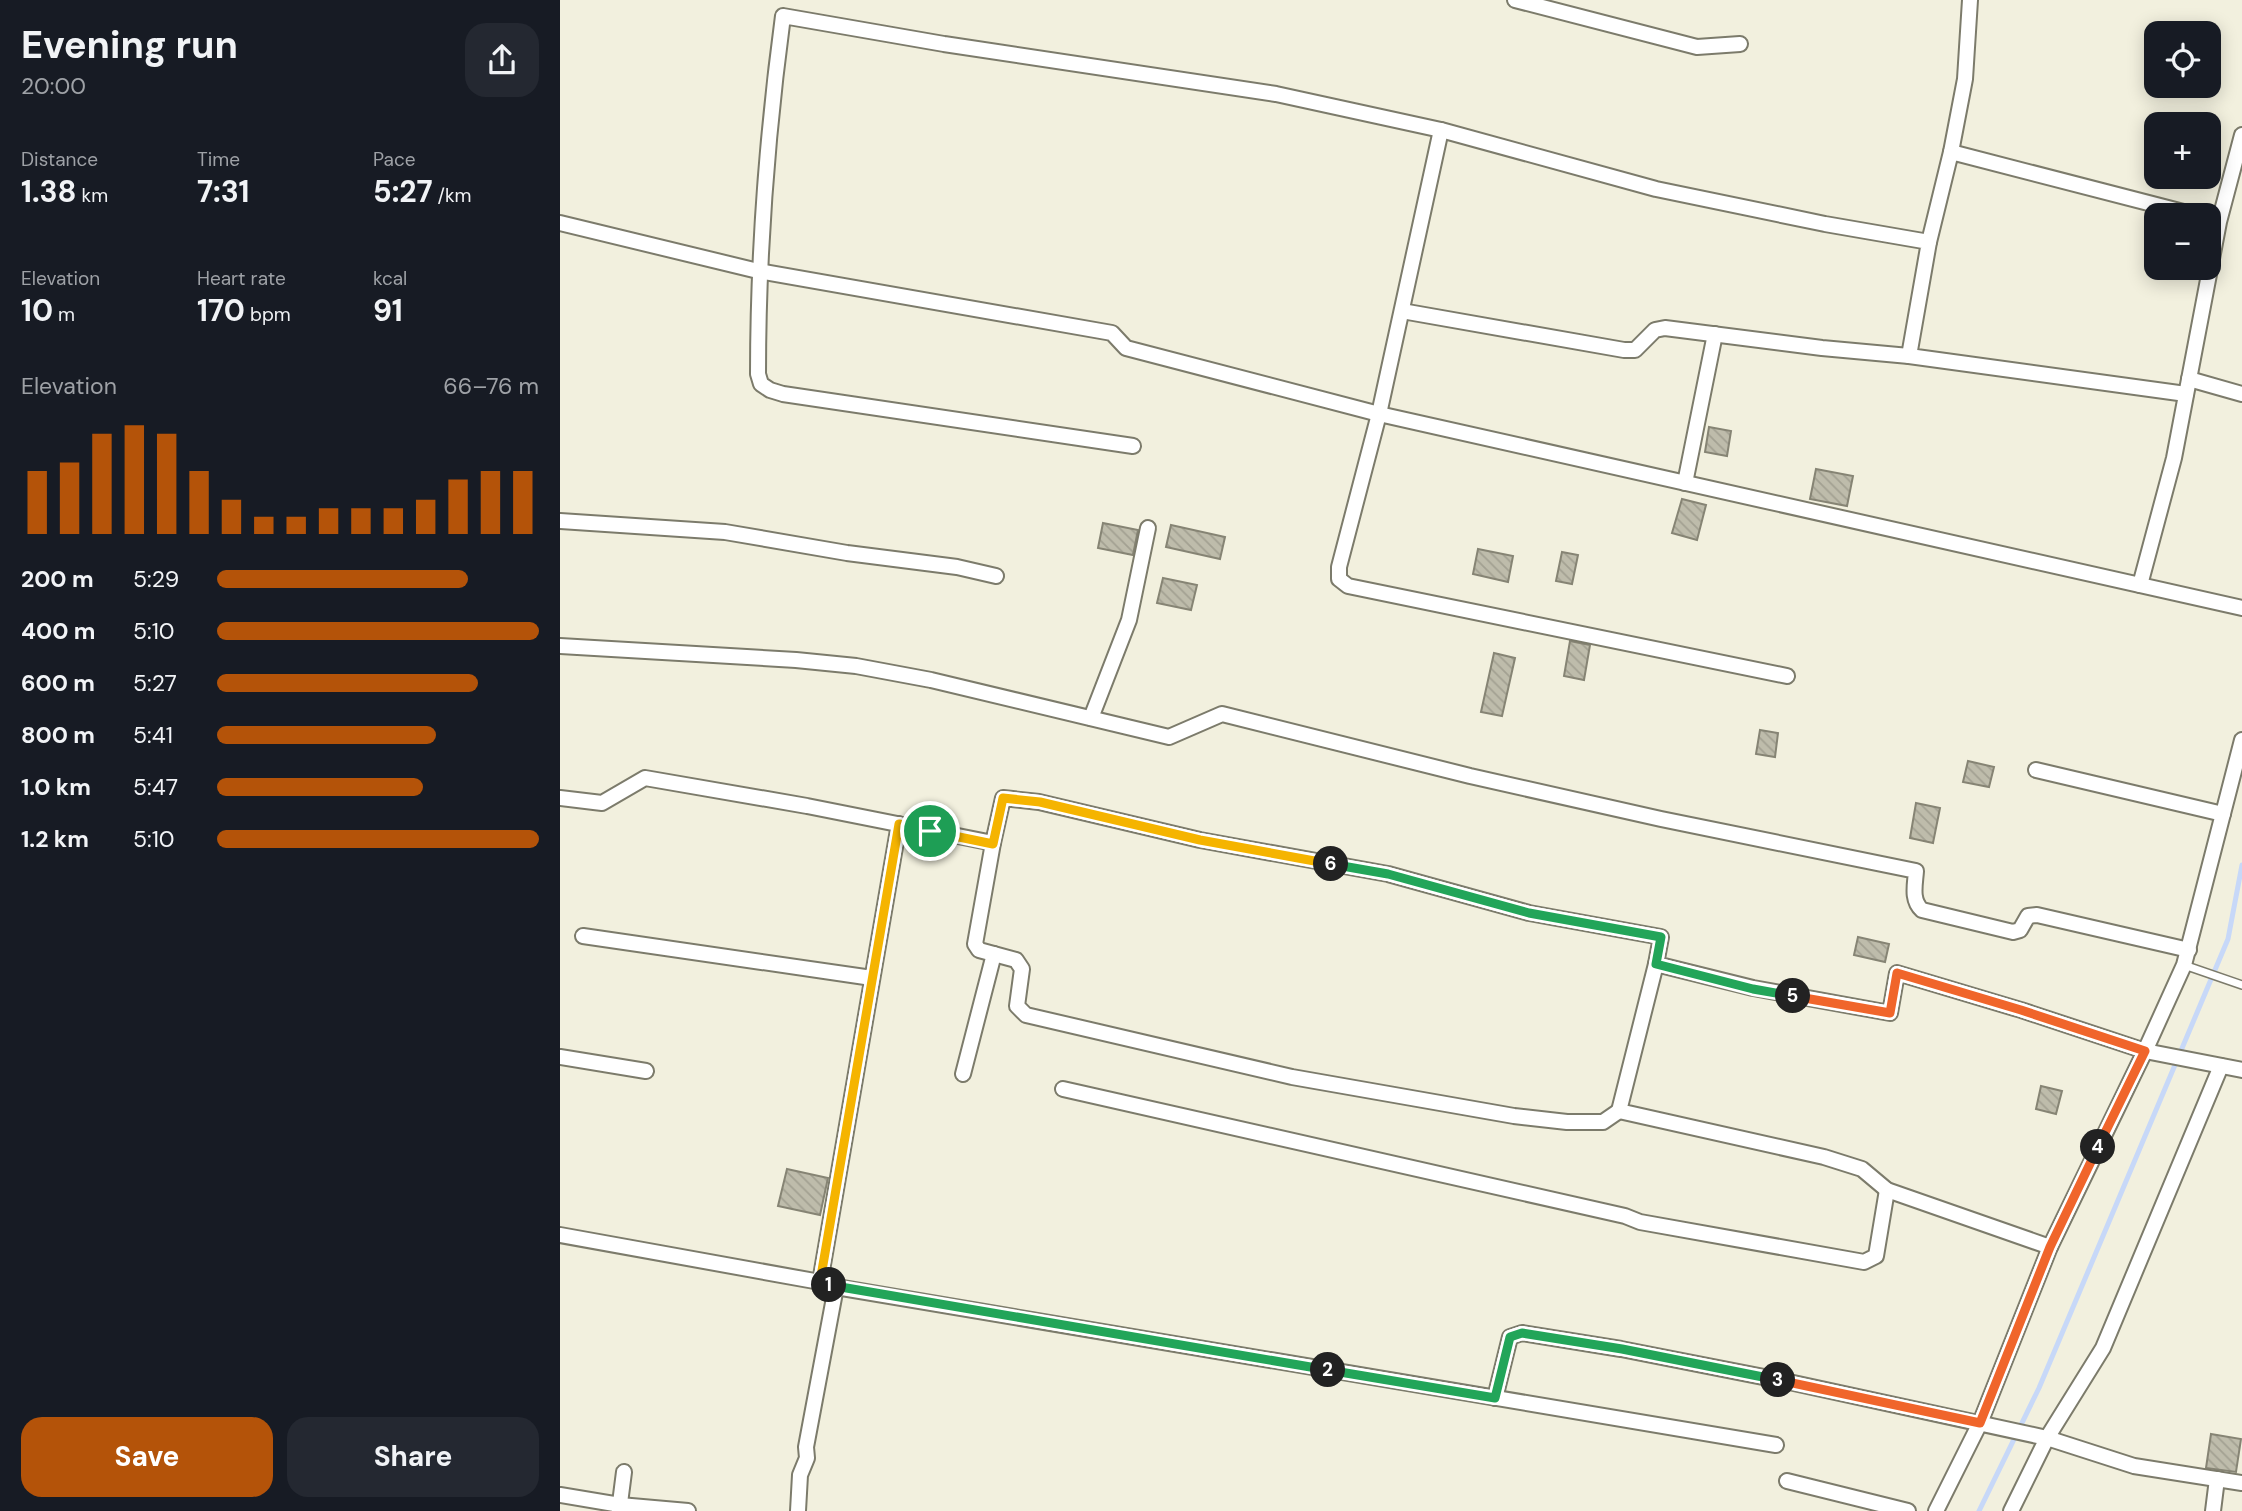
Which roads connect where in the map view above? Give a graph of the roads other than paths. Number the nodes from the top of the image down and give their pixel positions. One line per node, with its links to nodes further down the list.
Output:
1 (1515, 0): 3 (street)
2 (1970, 0): 6 (street)
3 (1740, 44)
4 (1441, 130): 10 (street); 11 (street); 13 (street)
5 (2242, 135): 8 (street)
6 (1951, 152): 7 (street); 10 (street)
7 (2149, 203)
8 (2220, 203)
9 (560, 223): 11 (street)
10 (1929, 242): 15 (street)
11 (758, 271): 18 (street); 19 (street)
12 (2205, 280): 16 (street)
13 (1402, 311): 14 (street); 18 (street)
14 (1715, 334): 15 (street); 20 (street)
15 (1909, 356): 16 (street)
16 (2188, 386): 17 (street); 24 (street)
17 (2242, 394)
18 (1379, 414): 20 (street); 27 (street)
19 (1133, 446)
20 (1685, 483): 24 (street)
21 (560, 521): 23 (street)
22 (1148, 528): 28 (street)
23 (996, 576)
24 (2140, 585): 25 (street)
25 (2242, 608)
26 (560, 646): 28 (street)
27 (1787, 676)
28 (1091, 718): 36 (street)
29 (2242, 740): 32 (street)
30 (2036, 770): 32 (street)
31 (560, 798): 33 (street)
32 (2223, 814): 36 (street)
33 (899, 824): 34 (street); 40 (street)
34 (993, 844): 37 (street); 38 (street)
35 (583, 936): 40 (street)
36 (2189, 950): 39 (street)
37 (994, 954): 47 (street); 49 (street)
38 (1656, 964): 42 (street); 49 (street)
39 (2184, 965): 41 (lane); 42 (street)
40 (872, 978): 53 (street)
41 (2242, 985)
42 (2145, 1051): 44 (street); 52 (street)
43 (560, 1057): 46 (street)
44 (2221, 1066): 45 (street); 57 (street)
45 (2242, 1070)
46 (646, 1071)
47 (963, 1074)
48 (1063, 1089): 50 (street)
49 (1619, 1111): 50 (street)
50 (1887, 1190): 52 (street)
51 (560, 1235): 53 (street)
52 (2050, 1247): 56 (street)
53 (820, 1282): 54 (street)
54 (836, 1287): 55 (street); 66 (street)
55 (1495, 1398): 56 (street); 58 (street)
56 (1980, 1423): 57 (street); 68 (street)
57 (2047, 1438): 60 (street); 69 (street)
58 (1776, 1445)
59 (624, 1472): 64 (street)
60 (2217, 1479): 62 (street); 70 (street)
61 (1787, 1481): 67 (street)
62 (2242, 1483)
63 (560, 1495): 64 (street)
64 (619, 1508): 65 (street)
65 (688, 1511)
66 (798, 1511)
67 (1909, 1511)
68 (1936, 1511)
69 (2011, 1511)
70 (2213, 1511)

